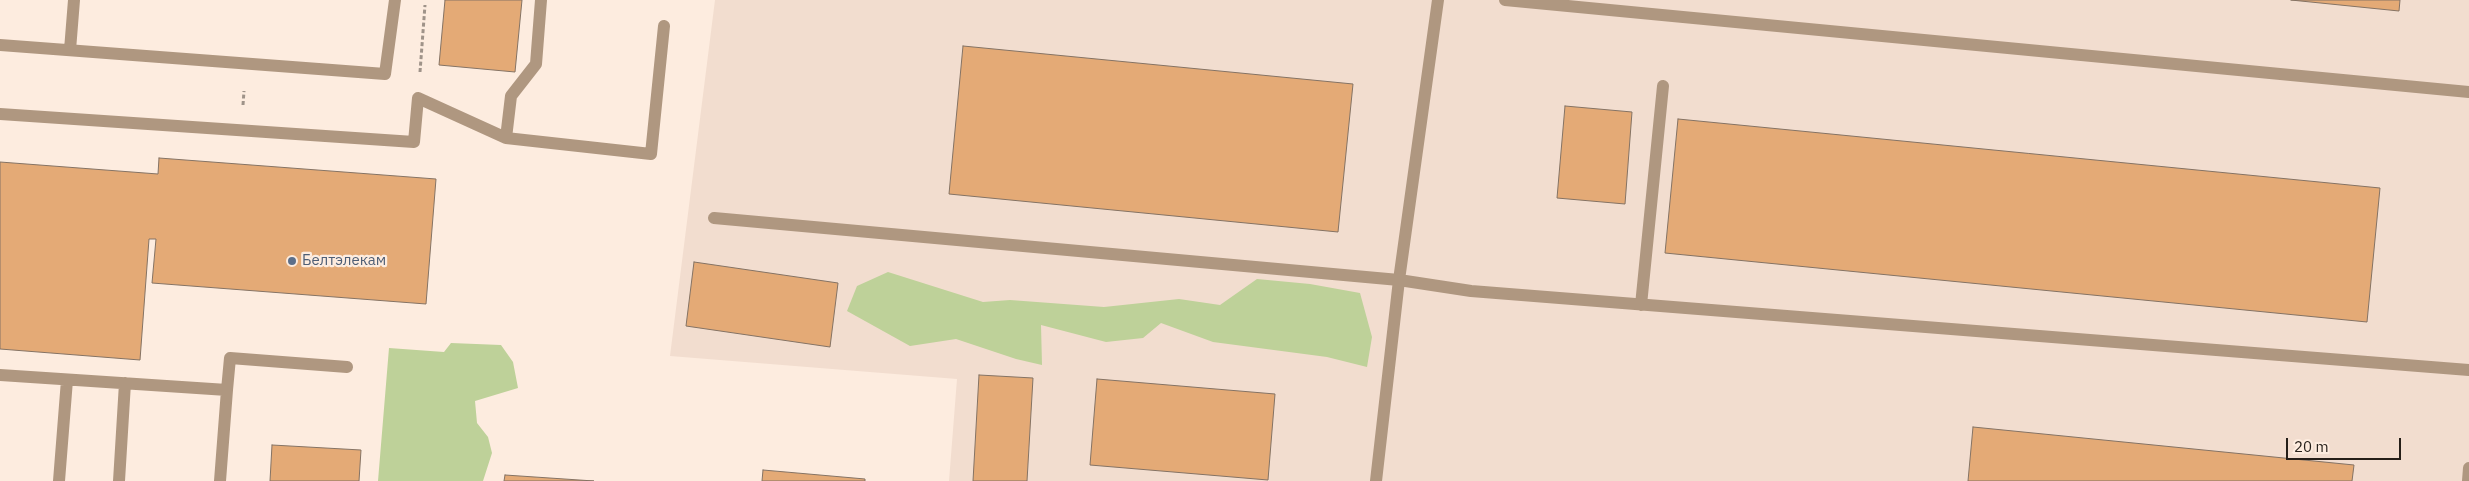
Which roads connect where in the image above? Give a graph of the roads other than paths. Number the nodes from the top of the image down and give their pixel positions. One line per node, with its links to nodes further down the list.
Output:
1 (74, 0): 8 (lane)
2 (395, 0): 8 (lane)
3 (541, 0): 12 (lane)
4 (1438, 0): 14 (lane)
5 (1505, 0): 10 (lane)
6 (664, 26): 12 (lane)
7 (0, 45): 8 (lane)
8 (70, 50)
9 (1663, 86): 15 (lane)
10 (2469, 92)
11 (0, 114): 12 (lane)
12 (506, 138)
13 (714, 218): 14 (lane)
14 (1399, 280): 15 (lane); 26 (lane)
15 (1641, 305): 17 (lane)
16 (347, 367): 21 (lane)
17 (2469, 370)
18 (0, 375): 19 (lane)
19 (66, 380): 20 (lane); 23 (lane)
20 (125, 384): 21 (lane); 24 (lane)
21 (227, 390): 25 (lane)
22 (2469, 468): 27 (lane)
23 (59, 481)
24 (119, 481)
25 (220, 481)
26 (1376, 481)
27 (2468, 481)

